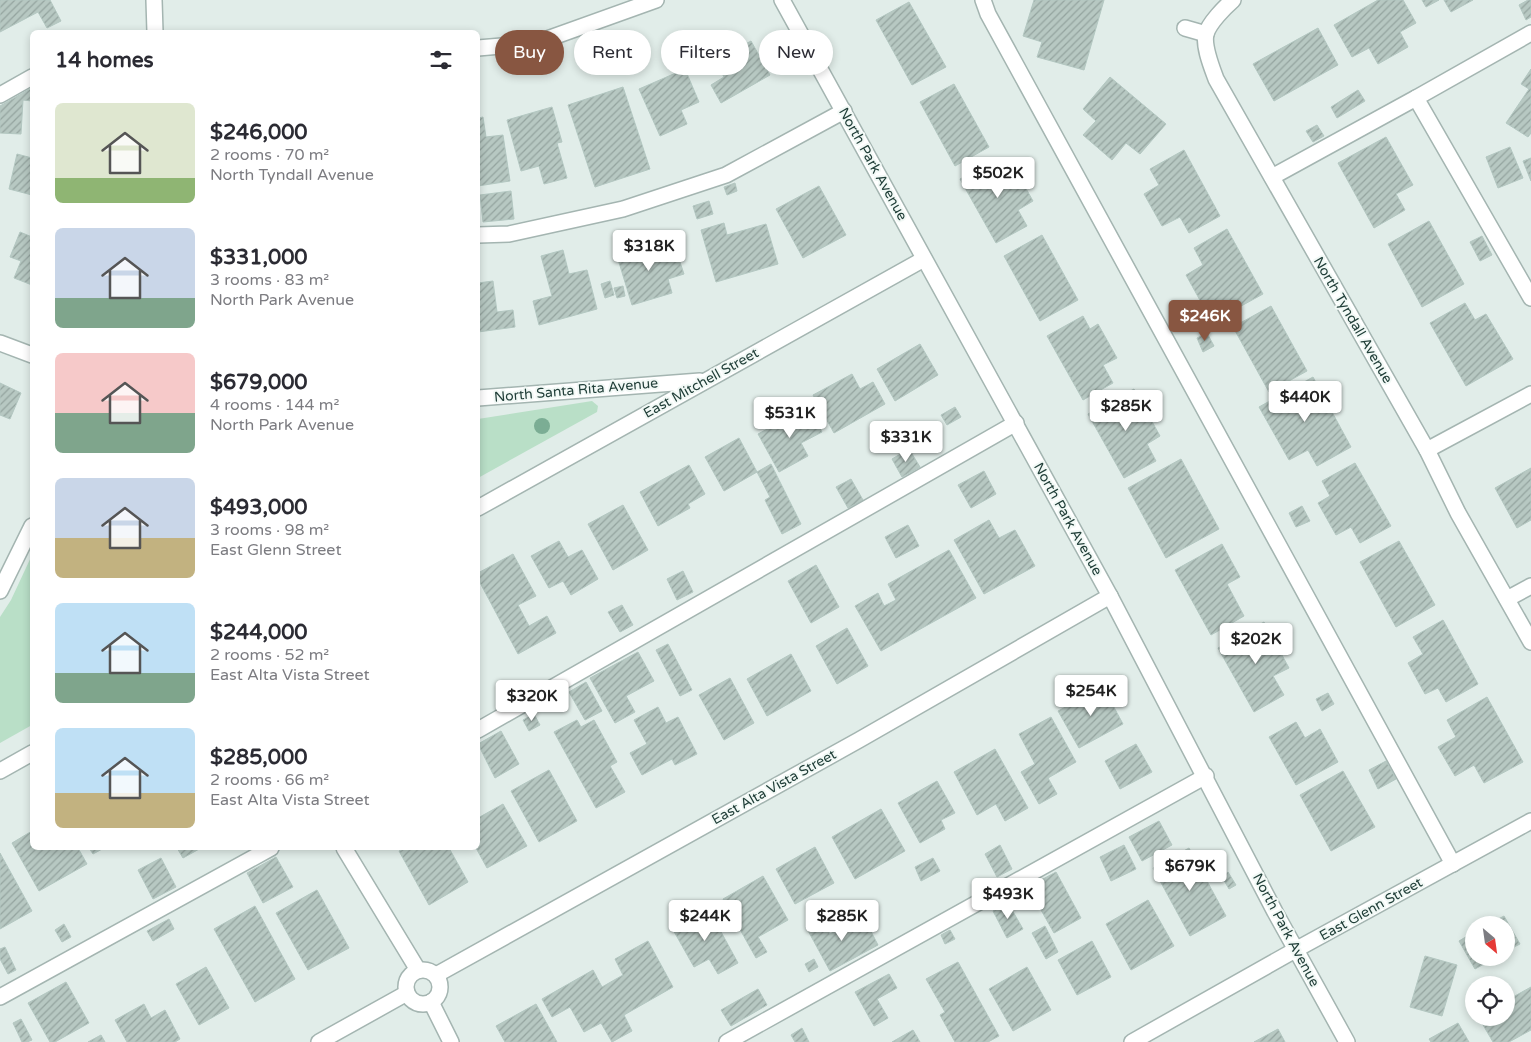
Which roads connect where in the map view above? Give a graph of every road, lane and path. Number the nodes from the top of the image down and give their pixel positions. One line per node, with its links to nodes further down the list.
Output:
1 (154, 0): 7 (street)
2 (656, 0): 10 (street)
3 (782, 0): 14 (street, North Park Avenue)
4 (983, 0): 40 (street)
5 (1232, 0): 9 (street)
6 (1185, 28): 9 (street)
7 (155, 30)
8 (1531, 33): 13 (street)
9 (1206, 34): 15 (street, North Tyndall Avenue)
10 (480, 48)
11 (30, 78): 12 (street)
12 (0, 95)
13 (1416, 98): 15 (street); 18 (street)
14 (844, 111): 16 (street); 17 (street, North Park Avenue)
15 (1272, 177): 25 (street, North Tyndall Avenue)
16 (480, 235)
17 (924, 258): 21 (street, East Mitchell Street); 24 (street, North Park Avenue)
18 (1531, 298)
19 (0, 343): 20 (street)
20 (30, 355)
21 (705, 380): 23 (street, North Santa Rita Avenue); 26 (street, East Mitchell Street)
22 (1531, 394): 25 (street)
23 (480, 398)
24 (1016, 423): 30 (street, North Park Avenue); 33 (street)
25 (1427, 450): 31 (street, North Tyndall Avenue)
26 (480, 507)
27 (30, 530): 29 (street)
28 (1531, 586): 31 (street)
29 (0, 591)
30 (1110, 596): 36 (street, North Park Avenue); 43 (street, East Alta Vista Street)
31 (1507, 599): 32 (street, North Tyndall Avenue)
32 (1531, 642)
33 (480, 729)
34 (30, 754): 35 (street)
35 (0, 771)
36 (1206, 776): 41 (street, North Park Avenue); 49 (street)
37 (1531, 821): 40 (street, East Glenn Street)
38 (267, 850): 45 (street)
39 (345, 850): 42 (street)
40 (1453, 864): 41 (street, East Glenn Street)
41 (1296, 949): 50 (street, East Glenn Street); 51 (street, North Park Avenue)
42 (418, 970): 43 (street); 44 (street)
43 (436, 975): 46 (street)
44 (407, 993): 46 (street); 47 (street)
45 (0, 997)
46 (431, 1002): 48 (street)
47 (319, 1042)
48 (451, 1042)
49 (727, 1042)
50 (1132, 1042)
51 (1347, 1042)

